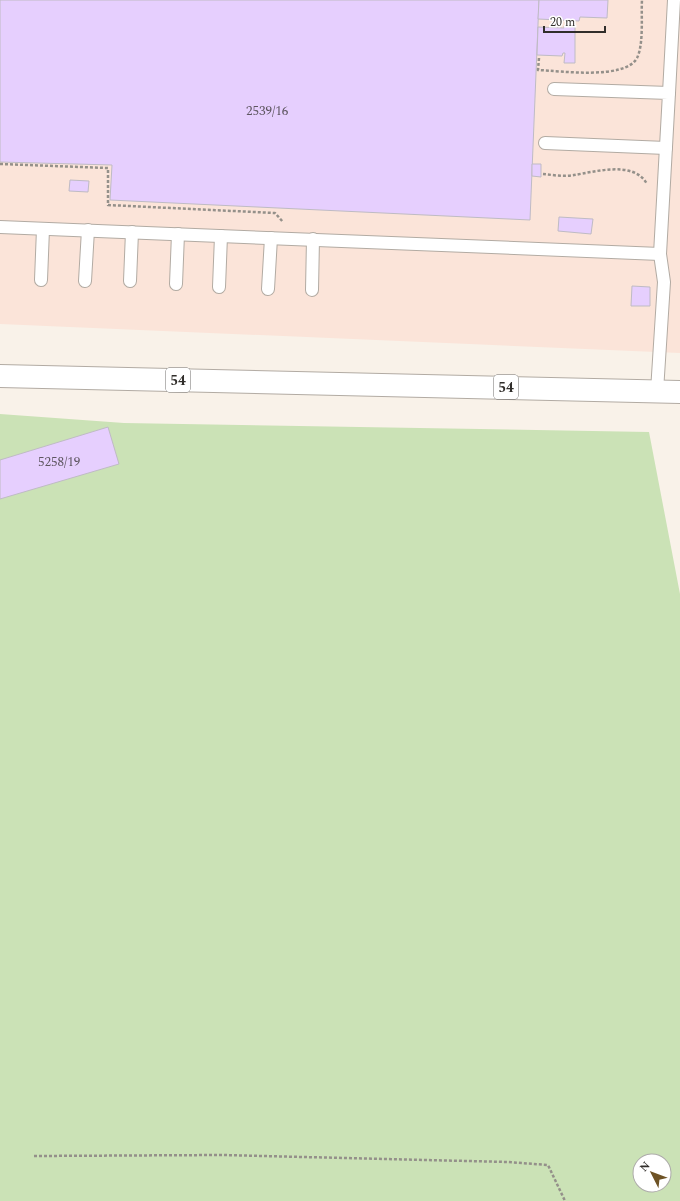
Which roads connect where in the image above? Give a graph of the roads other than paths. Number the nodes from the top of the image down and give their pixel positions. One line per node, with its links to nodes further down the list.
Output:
1 (674, 0): 3 (lane)
2 (554, 89): 3 (lane)
3 (670, 93): 5 (lane)
4 (545, 143): 5 (lane)
5 (666, 148): 14 (lane)
6 (0, 227): 7 (lane)
7 (43, 229): 8 (lane); 15 (lane)
8 (88, 230): 9 (lane); 16 (lane)
9 (132, 232): 10 (lane); 17 (lane)
10 (178, 234): 11 (lane); 18 (lane)
11 (221, 236): 12 (lane); 19 (lane)
12 (271, 238): 13 (lane); 20 (lane)
13 (314, 239): 14 (lane); 21 (lane)
14 (660, 254): 23 (lane)
15 (41, 280)
16 (85, 281)
17 (130, 281)
18 (176, 284)
19 (218, 287)
20 (268, 289)
21 (312, 290)
22 (0, 376): 23 (main road, 54)
23 (657, 391): 24 (main road, 54)
24 (680, 392)

